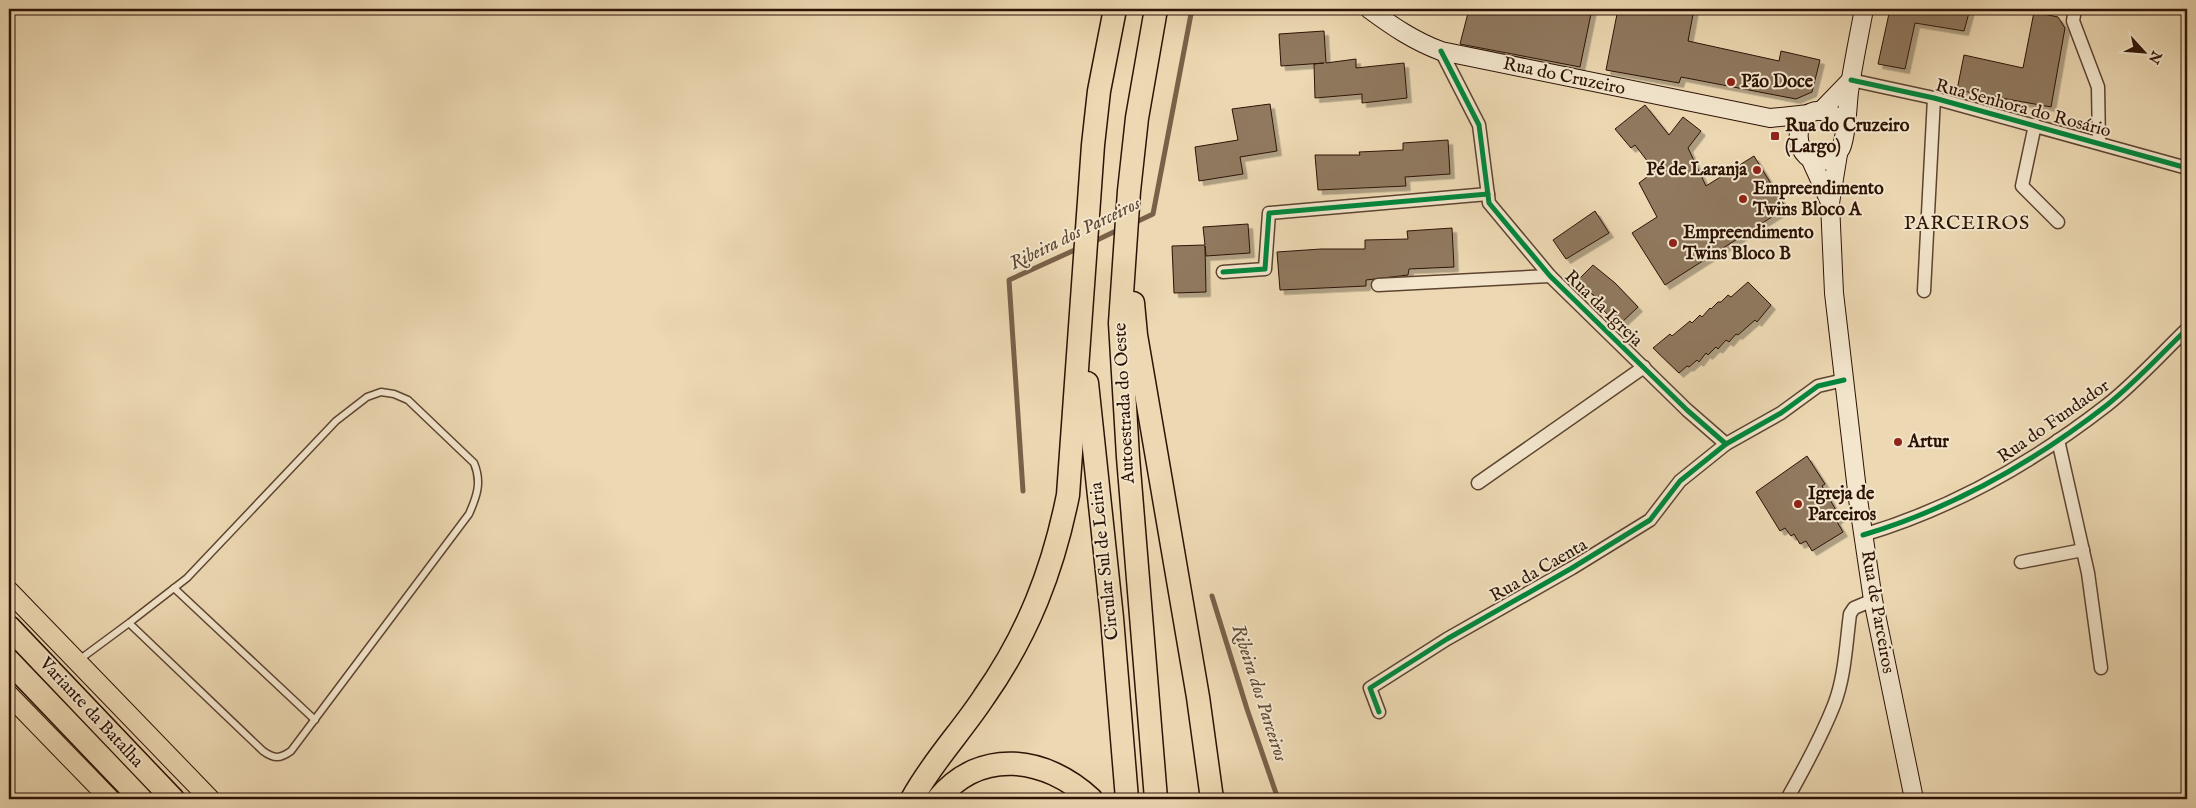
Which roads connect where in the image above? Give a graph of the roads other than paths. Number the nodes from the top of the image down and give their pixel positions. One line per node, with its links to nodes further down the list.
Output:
1 (1115, 9): 25 (highway)
2 (1156, 9): 26 (highway, Autoestrada do Oeste)
3 (1369, 9): 6 (main road, Rua do Cruzeiro)
4 (1864, 9): 7 (main road)
5 (2075, 9): 14 (street)
6 (1441, 50): 10 (main road, Rua do Cruzeiro); 18 (street, Rua da Igreja)
7 (1851, 80): 8 (street, Rua Senhora do Rosário); 9 (main road); 12 (main road)
8 (1934, 98): 11 (street, Rua Senhora do Rosário); 24 (street)
9 (1815, 112): 10 (main road, Rua do Cruzeiro); 12 (main road); 13 (main road)
10 (1770, 118): 13 (main road, Rua do Cruzeiro)
11 (2035, 125): 14 (street, Rua Senhora do Rosário); 20 (street)
12 (1844, 126): 15 (main road)
13 (1799, 142): 16 (main road)
14 (2099, 143): 17 (street, Rua Senhora do Rosário)
15 (1838, 154): 16 (main road); 19 (main road, Rua de Parceiros)
16 (1810, 158): 19 (main road)
17 (2187, 168)
18 (1488, 194): 21 (street); 22 (street, Rua da Igreja)
19 (1830, 203): 29 (main road, Rua de Parceiros)
20 (2058, 222)
21 (1223, 272)
22 (1550, 276): 23 (street); 28 (street, Rua da Igreja)
23 (1378, 285)
24 (1924, 292)
25 (1082, 322): 51 (highway); 54 (highway, Circular Sul de Leiria)
26 (1127, 322): 55 (highway, Autoestrada do Oeste); 56 (highway)
27 (2187, 329): 30 (street, Rua do Fundador)
28 (1644, 367): 31 (street, Rua da Igreja); 32 (street)
29 (1844, 380): 31 (street); 33 (main road, Rua de Parceiros)
30 (2058, 440): 33 (street, Rua do Fundador); 34 (street)
31 (1726, 444): 45 (street, Rua da Caenta)
32 (1478, 483)
33 (1863, 535): 38 (main road, Rua de Parceiros)
34 (2083, 550): 35 (street); 43 (street)
35 (2021, 562)
36 (174, 588): 39 (lane); 46 (lane); 46 (lane)
37 (9, 591): 42 (main road)
38 (1873, 600): 57 (street); 58 (main road, Rua de Parceiros)
39 (129, 623): 42 (lane); 46 (lane)
40 (9, 627): 49 (highway, Variante da Batalha)
41 (9, 660): 48 (highway, Variante da Batalha)
42 (76, 661): 50 (main road)
43 (2101, 668)
44 (9, 695): 47 (main road)
45 (1379, 712)
46 (315, 720)
47 (110, 799)
48 (142, 799)
49 (173, 799)
50 (210, 799)
51 (912, 799)
52 (938, 799): 53 (highway)
53 (1091, 799)
54 (1128, 799)
55 (1156, 799)
56 (1212, 799)
57 (1787, 799)
58 (1914, 799)

